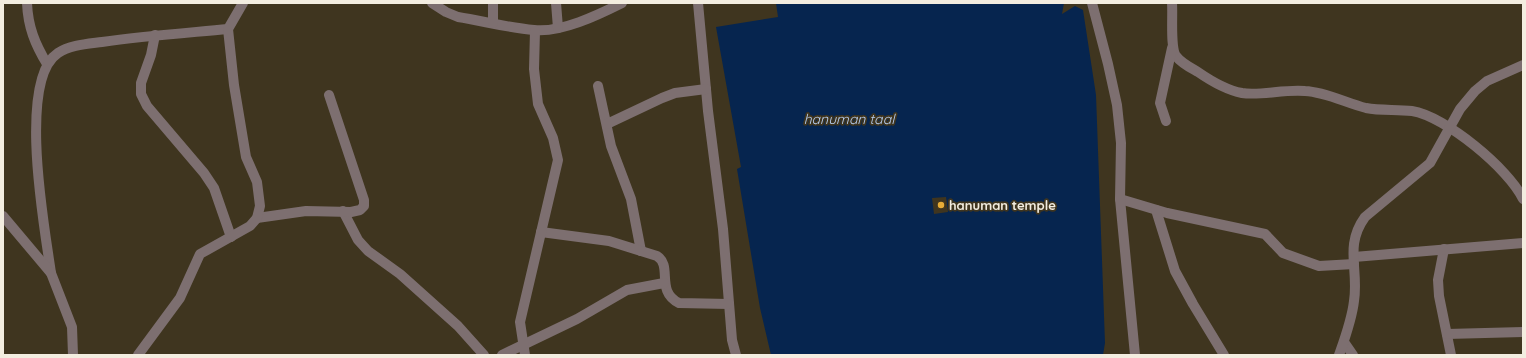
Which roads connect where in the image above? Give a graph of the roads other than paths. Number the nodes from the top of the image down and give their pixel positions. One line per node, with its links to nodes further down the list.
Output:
1 (27, 3): 16 (street)
2 (242, 3): 12 (street)
3 (432, 3): 10 (street)
4 (492, 3): 10 (street)
5 (556, 3): 11 (street)
6 (622, 3): 11 (street)
7 (698, 3): 19 (street)
8 (1092, 3): 24 (street)
9 (1172, 3): 15 (street)
10 (493, 23): 13 (street)
11 (558, 28): 13 (street)
12 (228, 29): 14 (street); 29 (street)
13 (535, 31): 30 (street)
14 (155, 36): 16 (street); 31 (street)
15 (1172, 48): 21 (street); 23 (street)
16 (47, 64): 36 (street)
17 (1523, 65): 23 (street)
18 (598, 86): 22 (street)
19 (706, 89): 22 (street); 38 (street)
20 (329, 95): 27 (street)
21 (1166, 121)
22 (607, 124): 34 (street)
23 (1450, 127): 25 (street); 35 (street)
24 (1120, 199): 26 (street); 49 (street)
25 (1523, 199)
26 (1156, 210): 35 (street); 50 (street)
27 (343, 212): 29 (street); 45 (street)
28 (3, 216): 36 (street)
29 (257, 218): 31 (street)
30 (541, 232): 34 (street); 42 (street)
31 (231, 237): 44 (street)
32 (1523, 243): 33 (street)
33 (1444, 249): 35 (street); 40 (street)
34 (642, 251): 37 (street)
35 (1354, 260): 41 (street)
36 (51, 273): 43 (street)
37 (664, 283): 38 (street); 42 (street)
38 (729, 304): 48 (street)
39 (1523, 332): 40 (street)
40 (1448, 334): 53 (street)
41 (1344, 342): 51 (street); 52 (street)
42 (522, 344): 46 (street); 47 (street)
43 (72, 355)
44 (138, 355)
45 (484, 355)
46 (502, 355)
47 (525, 355)
48 (736, 355)
49 (1135, 355)
50 (1224, 355)
51 (1339, 355)
52 (1353, 355)
53 (1451, 355)

